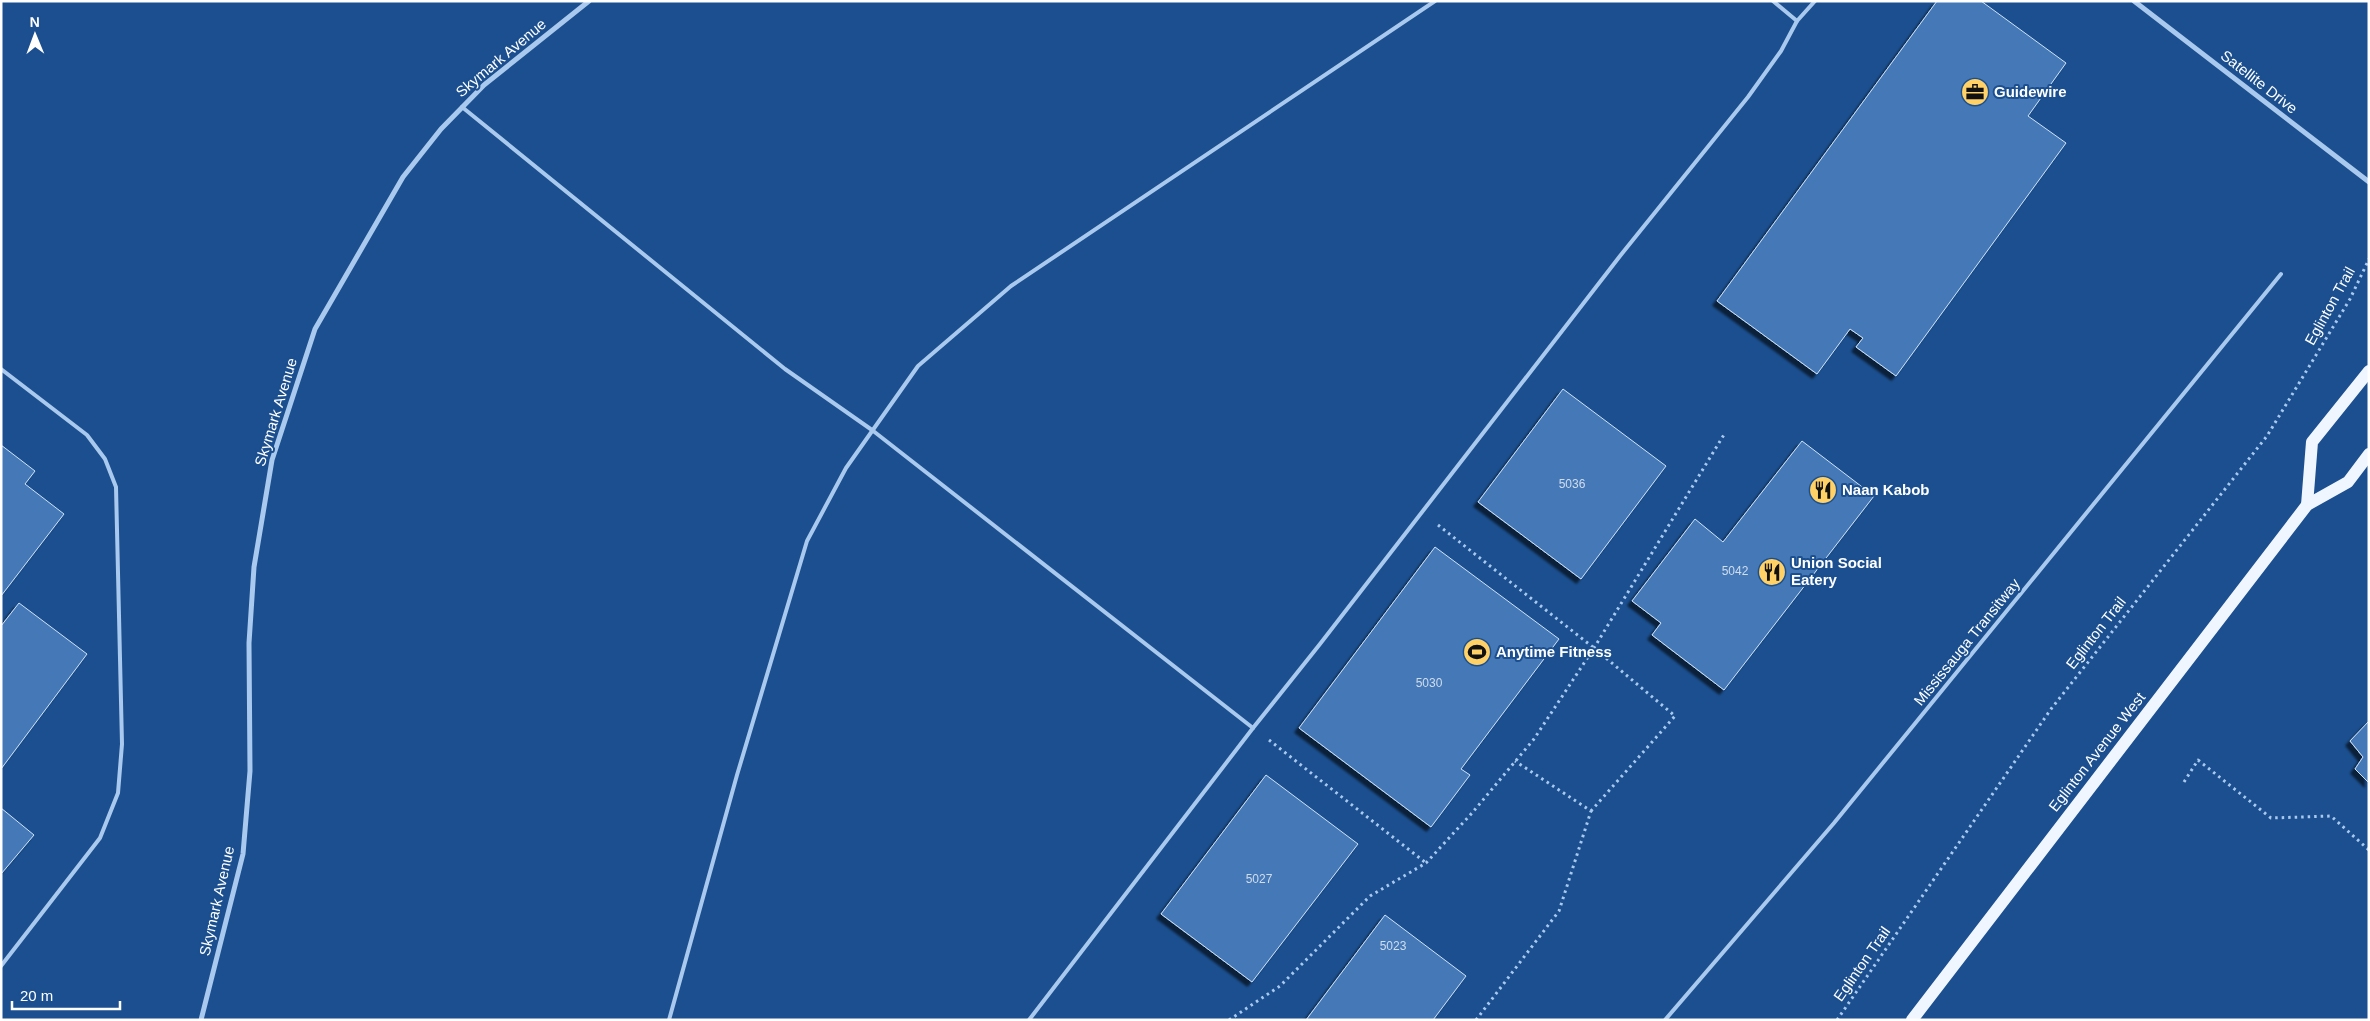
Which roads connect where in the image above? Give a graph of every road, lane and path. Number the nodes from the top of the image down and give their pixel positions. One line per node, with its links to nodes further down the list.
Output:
1 (590, 1): 7 (street, Skymark Avenue)
2 (1435, 1): 13 (lane)
3 (1773, 1): 6 (lane)
4 (1815, 1): 6 (lane)
5 (2134, 1): 8 (street, Satellite Drive)
6 (1798, 21): 17 (lane)
7 (462, 107): 13 (lane); 26 (street, Skymark Avenue)
8 (2369, 182)
9 (2369, 259): 32 (path, Eglinton Trail)
10 (2281, 274): 31 (lane, Mississauga Transitway)
11 (1, 369): 25 (lane)
12 (2369, 371): 16 (main road)
13 (872, 430): 19 (lane); 27 (lane)
14 (1725, 433): 18 (path)
15 (2369, 454): 16 (main road, Eglinton Avenue West)
16 (2307, 505): 33 (main road, Eglinton Avenue West)
17 (1422, 512): 18 (path); 19 (lane)
18 (1594, 648): 20 (path); 22 (path)
19 (1253, 728): 24 (path); 28 (lane)
20 (1515, 761): 22 (path); 24 (path)
21 (2184, 782): 23 (path)
22 (1591, 811): 30 (path)
23 (2369, 850)
24 (1426, 863): 29 (path)
25 (1, 966)
26 (201, 1020)
27 (669, 1020)
28 (1029, 1020)
29 (1229, 1020)
30 (1476, 1020)
31 (1665, 1020)
32 (1837, 1020)
33 (1912, 1020)

